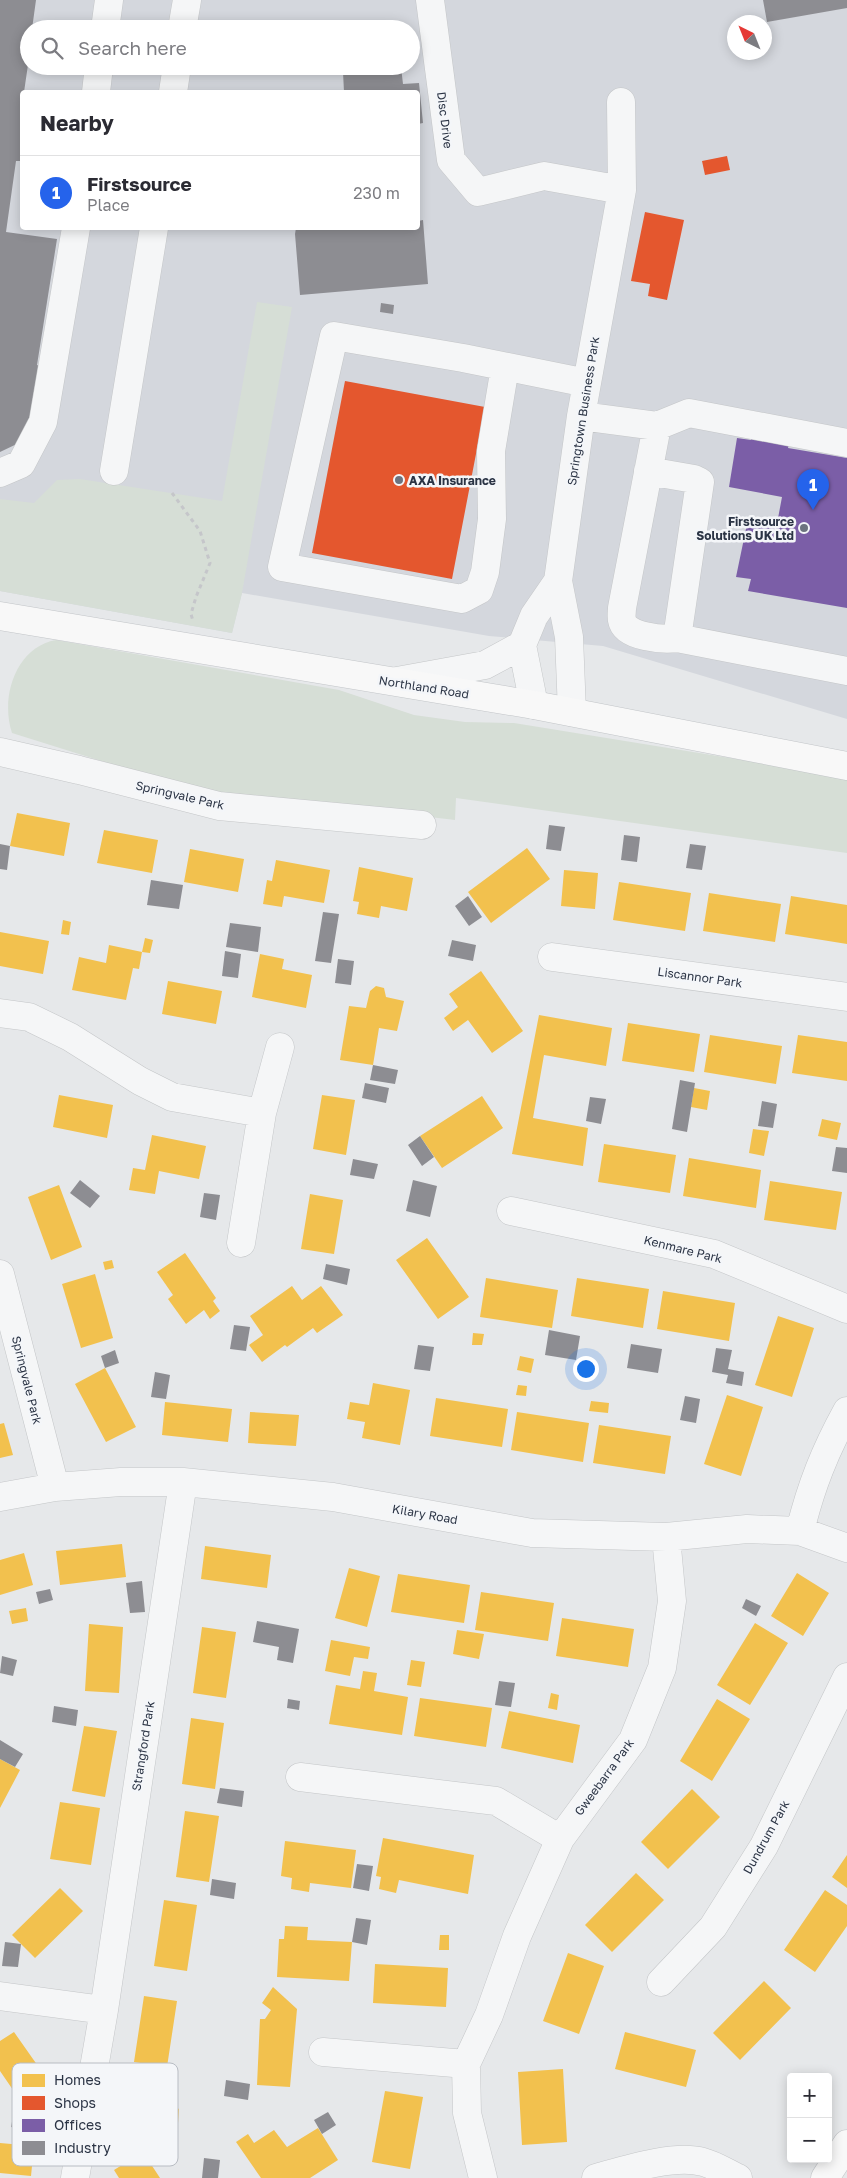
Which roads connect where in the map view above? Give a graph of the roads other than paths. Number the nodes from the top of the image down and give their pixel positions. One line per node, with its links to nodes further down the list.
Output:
1 (108, 0): 4 (street)
2 (186, 0): 5 (street)
3 (430, 0): 11 (street, Disc Drive)
4 (105, 20)
5 (183, 20)
6 (98, 75): 8 (street)
7 (176, 75): 9 (street)
8 (96, 90)
9 (173, 90)
10 (621, 102): 11 (street, Springtown Business Park)
11 (622, 190): 15 (street, Springtown Business Park)
12 (76, 230): 21 (street)
13 (154, 230): 19 (street)
14 (505, 366): 14 (street); 15 (street)
15 (587, 383): 16 (street, Springtown Business Park)
16 (581, 416): 17 (street); 22 (street, Springtown Business Park)
17 (657, 426): 18 (street); 20 (street)
18 (847, 442)
19 (114, 470)
20 (648, 471): 24 (street); 24 (street)
21 (0, 473)
22 (558, 581): 25 (street); 29 (street, Springtown Business Park)
23 (0, 616): 27 (main road, Northland Road)
24 (677, 638): 26 (street)
25 (522, 645): 27 (street); 28 (street)
26 (847, 671)
27 (393, 682): 28 (main road, Northland Road)
28 (534, 705): 29 (main road, Northland Road)
29 (572, 712): 31 (main road, Northland Road)
30 (0, 752): 32 (street, Springvale Park)
31 (847, 766)
32 (422, 825)
33 (552, 957): 34 (street, Liscannor Park)
34 (847, 997)
35 (0, 1013): 37 (street)
36 (280, 1047): 37 (street)
37 (262, 1113): 39 (street)
38 (511, 1211): 41 (street, Kenmare Park)
39 (240, 1243)
40 (0, 1274): 44 (street, Springvale Park)
41 (847, 1309)
42 (847, 1411): 46 (street)
43 (183, 1482): 44 (street, Kilary Road); 47 (street, Kilary Road); 54 (street, Strangford Park)
44 (55, 1487): 45 (street, Kilary Road)
45 (0, 1497)
46 (800, 1530): 47 (street, Kilary Road); 48 (street, Kilary Road)
47 (666, 1537): 51 (street, Gweebarra Park)
48 (847, 1548)
49 (847, 1677): 52 (street, Dundrum Park)
50 (300, 1777): 51 (street)
51 (560, 1839): 57 (street, Gweebarra Park)
52 (661, 1982)
53 (0, 1996): 54 (street)
54 (104, 2010): 56 (street, Strangford Park)
55 (323, 2052): 57 (street)
56 (95, 2063)
57 (466, 2064): 59 (street, Gweebarra Park)
58 (847, 2144): 62 (main road)
59 (483, 2178)
60 (596, 2178): 61 (street)
61 (738, 2178)
62 (825, 2178)

